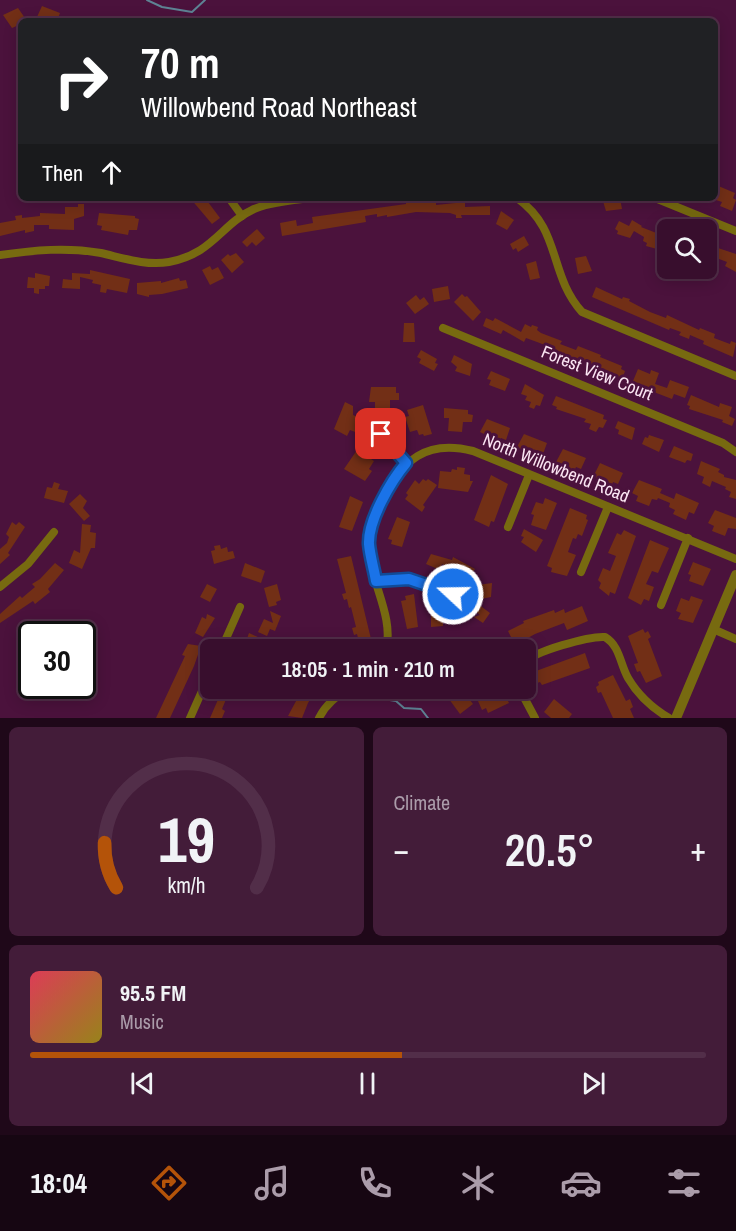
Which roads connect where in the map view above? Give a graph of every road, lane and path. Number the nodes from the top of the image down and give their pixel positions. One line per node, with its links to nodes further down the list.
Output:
1 (231, 201): 5 (street)
2 (290, 201): 5 (street)
3 (520, 201): 9 (street)
4 (662, 201): 6 (street)
5 (242, 216): 7 (street)
6 (736, 231)
7 (0, 255)
8 (443, 328): 11 (street, Forest View Court)
9 (736, 376)
10 (381, 434): 12 (street)
11 (736, 452)
12 (406, 463): 13 (street, North Willowbend Road); 21 (street, North Willowbend Road)
13 (529, 475): 14 (street, North Willowbend Road); 15 (street)
14 (608, 507): 17 (street, North Willowbend Road); 19 (street)
15 (508, 527)
16 (54, 532): 22 (street)
17 (688, 538): 18 (street, North Willowbend Road); 24 (street)
18 (736, 558)
19 (581, 572)
20 (736, 576): 26 (street)
21 (376, 581): 23 (street); 28 (street, North Willowbend Road)
22 (0, 587)
23 (453, 594)
24 (661, 605)
25 (240, 607): 27 (street)
26 (713, 629): 29 (street); 38 (street)
27 (226, 639)
28 (387, 639)
29 (736, 639)
30 (536, 655): 37 (street)
31 (200, 696): 34 (street)
32 (335, 699): 35 (street)
33 (525, 699): 36 (street)
34 (190, 718)
35 (319, 718)
36 (535, 718)
37 (669, 718)
38 (676, 718)

